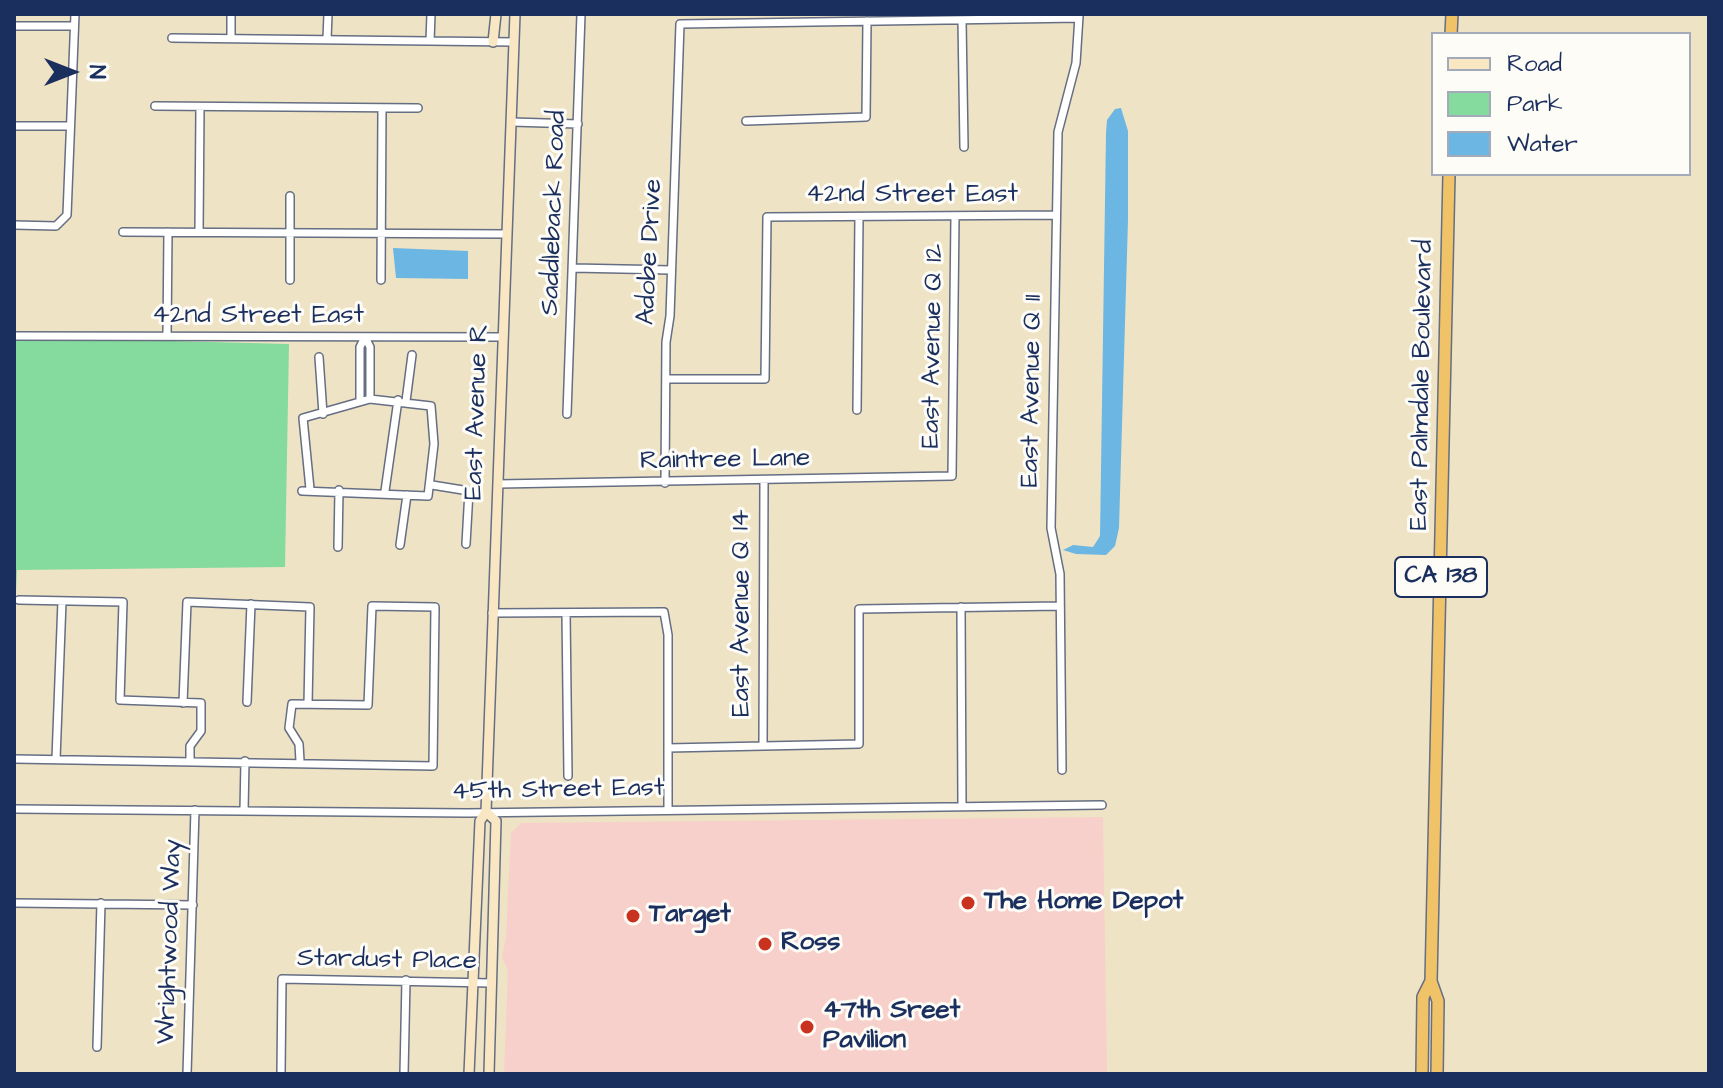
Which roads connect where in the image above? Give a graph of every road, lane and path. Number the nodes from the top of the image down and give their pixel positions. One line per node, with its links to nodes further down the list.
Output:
1 (75, 14): 12 (street)
2 (231, 14): 13 (street)
3 (328, 14): 15 (street)
4 (431, 14): 16 (street)
5 (496, 14): 17 (main road)
6 (515, 14): 18 (main road, East Avenue R)
7 (581, 14): 25 (street, Saddleback Road)
8 (1079, 16): 9 (street); 31 (street, East Avenue Q 11)
9 (962, 20): 10 (street); 28 (street)
10 (867, 21): 23 (street); 42 (street, Adobe Drive)
11 (14, 26): 12 (street)
12 (74, 26): 27 (street)
13 (231, 37): 14 (street); 15 (street)
14 (172, 38)
15 (327, 39): 16 (street)
16 (430, 41): 17 (street)
17 (493, 42): 18 (street)
18 (514, 42): 24 (main road, East Avenue R)
19 (155, 106): 20 (street)
20 (200, 107): 21 (street); 37 (street)
21 (382, 108): 22 (street); 39 (street)
22 (418, 108)
23 (746, 121)
24 (512, 122): 25 (street); 40 (main road, East Avenue R)
25 (578, 124): 41 (street, Saddleback Road)
26 (14, 126): 27 (street)
27 (70, 126): 34 (street)
28 (964, 147)
29 (1449, 176): 99 (highway, East Palmdale Boulevard / CA 138)
30 (290, 196): 38 (street)
31 (1056, 215): 33 (street, 42nd Street East); 72 (street, East Avenue Q 11)
32 (859, 217): 33 (street, 42nd Street East); 51 (street, 42nd Street East); 55 (street)
33 (955, 217): 58 (street, East Avenue Q 12)
34 (14, 225)
35 (123, 232): 36 (street)
36 (168, 232): 37 (street); 46 (street)
37 (199, 232): 38 (street)
38 (290, 233): 39 (street); 43 (street)
39 (381, 233): 40 (street); 44 (street)
40 (507, 234): 48 (main road, East Avenue R)
41 (573, 268): 42 (street); 57 (street, Saddleback Road)
42 (671, 270): 51 (street, Adobe Drive)
43 (290, 280)
44 (381, 280)
45 (14, 336): 46 (street, 42nd Street East)
46 (167, 336): 47 (street, 42nd Street East)
47 (365, 337): 48 (street, 42nd Street East); 52 (street); 53 (street)
48 (502, 337): 61 (main road, East Avenue R)
49 (412, 355): 54 (street)
50 (319, 357): 56 (street)
51 (666, 379): 60 (street, Adobe Drive)
52 (370, 399): 53 (street); 54 (street)
53 (360, 400): 56 (street)
54 (402, 400): 62 (street); 64 (street)
55 (857, 410)
56 (323, 414): 63 (street)
57 (567, 414)
58 (952, 476): 59 (street, Raintree Lane)
59 (764, 482): 60 (street, Raintree Lane); 79 (street, East Avenue Q 14)
60 (665, 483): 61 (street, Raintree Lane)
61 (498, 484): 74 (main road, East Avenue R)
62 (432, 485): 65 (street); 66 (street)
63 (339, 490): 64 (street); 68 (street)
64 (385, 491): 65 (street)
65 (407, 495): 67 (street)
66 (466, 544)
67 (400, 545)
68 (338, 547)
69 (19, 600): 70 (street)
70 (62, 601): 77 (street); 82 (street)
71 (251, 604): 76 (street); 77 (street); 78 (street)
72 (1060, 606): 73 (street); 86 (street, East Avenue Q 11)
73 (961, 607): 79 (street); 89 (street)
74 (492, 613): 75 (street); 94 (main road, East Avenue R)
75 (566, 613): 80 (street); 87 (street)
76 (247, 702)
77 (183, 703): 83 (street)
78 (308, 704): 85 (street); 85 (street)
79 (763, 745): 80 (street)
80 (668, 748): 92 (street)
81 (14, 759): 82 (street)
82 (56, 759): 83 (street)
83 (190, 761): 84 (street)
84 (245, 761): 85 (street); 93 (street)
85 (300, 761)
86 (1062, 770)
87 (568, 776)
88 (1102, 805): 89 (street, 45th Street East)
89 (962, 806): 92 (street, 45th Street East)
90 (14, 809): 91 (street, 45th Street East)
91 (195, 810): 93 (street, 45th Street East); 97 (street, Wrightwood Way)
92 (668, 810): 94 (street, 45th Street East)
93 (244, 811): 94 (street, 45th Street East)
94 (486, 812): 100 (main road, East Avenue R); 101 (main road, East Avenue R)
95 (14, 903): 96 (street)
96 (101, 903): 97 (street); 102 (street)
97 (193, 905): 103 (street, Wrightwood Way)
98 (406, 980): 100 (street, Stardust Place); 104 (street, Stardust Place); 105 (street)
99 (1431, 981): 108 (highway, East Palmdale Boulevard / CA 138); 109 (highway, East Palmdale Boulevard / CA 138)
100 (474, 982): 101 (street, Stardust Place); 106 (main road, East Avenue R)
101 (491, 983): 107 (main road, East Avenue R)
102 (97, 1047)
103 (187, 1074)
104 (281, 1074)
105 (404, 1074)
106 (469, 1074)
107 (489, 1074)
108 (1422, 1074)
109 (1437, 1074)

